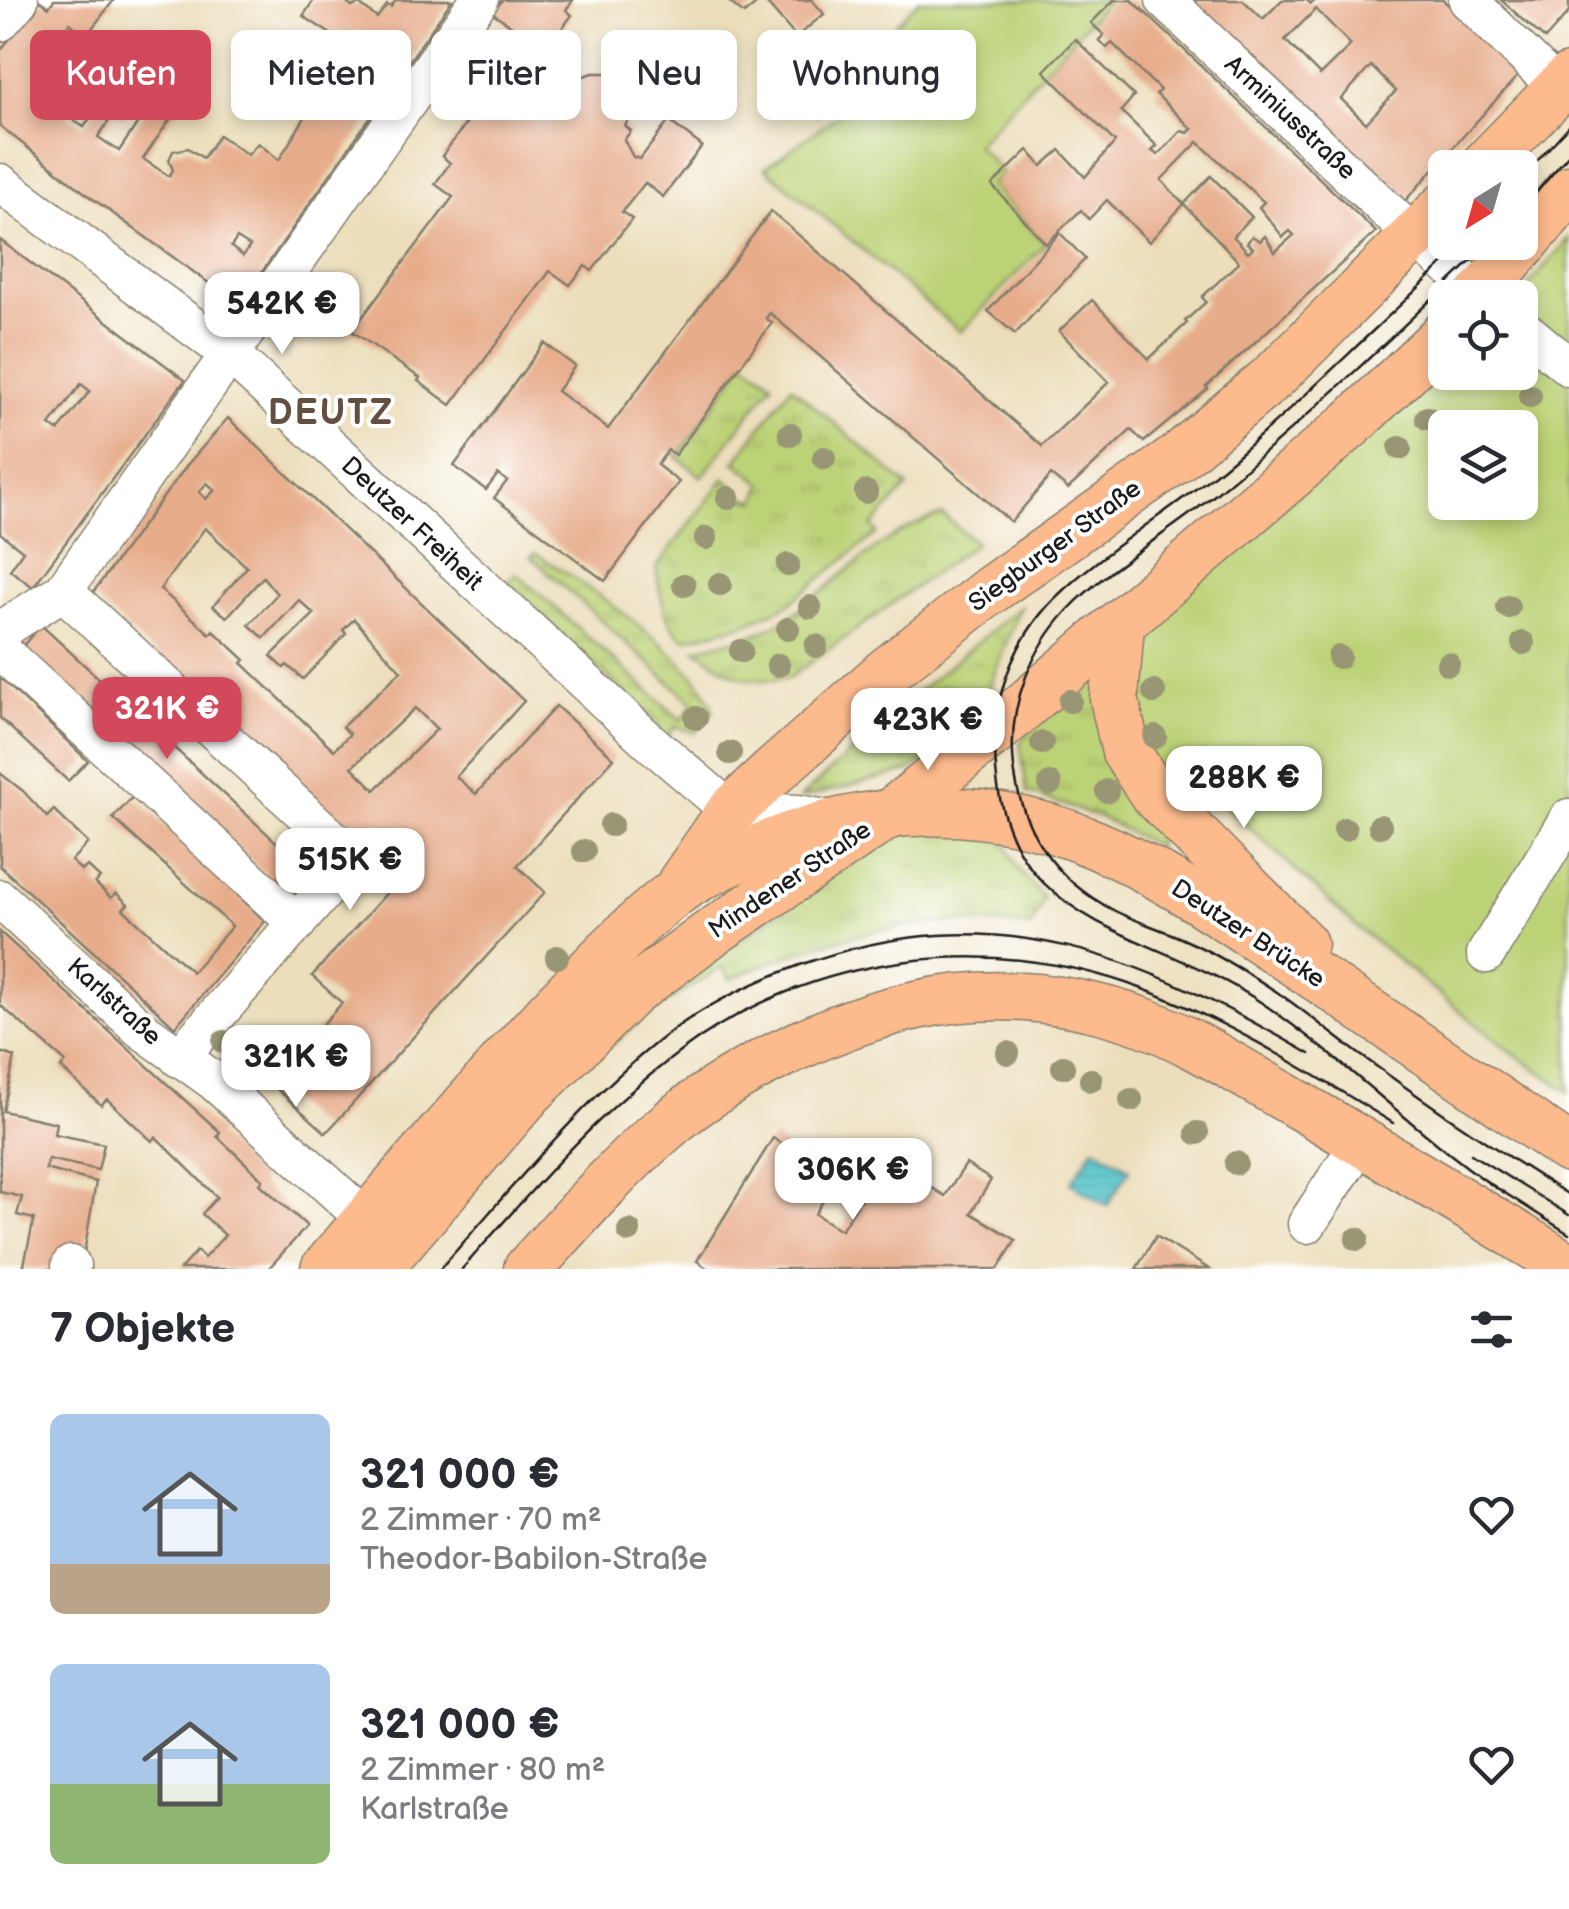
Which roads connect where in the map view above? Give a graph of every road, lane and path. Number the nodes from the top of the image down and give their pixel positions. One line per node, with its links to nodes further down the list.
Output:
1 (19, 0): 5 (street)
2 (479, 0): 15 (street)
3 (1164, 0): 10 (street, Arminiusstraße)
4 (1468, 0): 6 (street)
5 (0, 22)
6 (1564, 83): 7 (main road)
7 (1499, 150)
8 (0, 183): 15 (street, Deutzer Freiheit)
9 (1569, 190): 12 (main road)
10 (1428, 220)
11 (1428, 224): 22 (main road, Siegburger Straße)
12 (1495, 280)
13 (1538, 341): 16 (street)
14 (1428, 350): 19 (main road)
15 (231, 356): 17 (street); 22 (street, Deutzer Freiheit)
16 (1569, 367)
17 (53, 597): 18 (street); 20 (street); 28 (street)
18 (0, 601)
19 (1120, 625): 23 (main road); 30 (main road)
20 (0, 631)
21 (0, 650): 28 (street)
22 (731, 811): 25 (street); 26 (main road, Siegburger Straße)
23 (892, 812): 25 (main road, Mindener Straße); 30 (main road, Deutzer Brücke); 38 (main road, Mindener Straße)
24 (1569, 818): 29 (street)
25 (837, 821): 26 (main road, Mindener Straße)
26 (674, 893): 34 (main road, Mindener Straße)
27 (0, 898): 31 (street, Karlstraße)
28 (297, 923): 31 (street)
29 (1486, 954)
30 (1382, 1022): 33 (main road, Deutzer Brücke)
31 (179, 1058): 34 (street, Karlstraße)
32 (1356, 1139): 35 (street); 36 (main road); 39 (main road)
33 (1569, 1150)
34 (367, 1220): 37 (main road, Mindener Straße)
35 (1308, 1224)
36 (1559, 1259)
37 (325, 1269)
38 (377, 1269)
39 (528, 1269)

